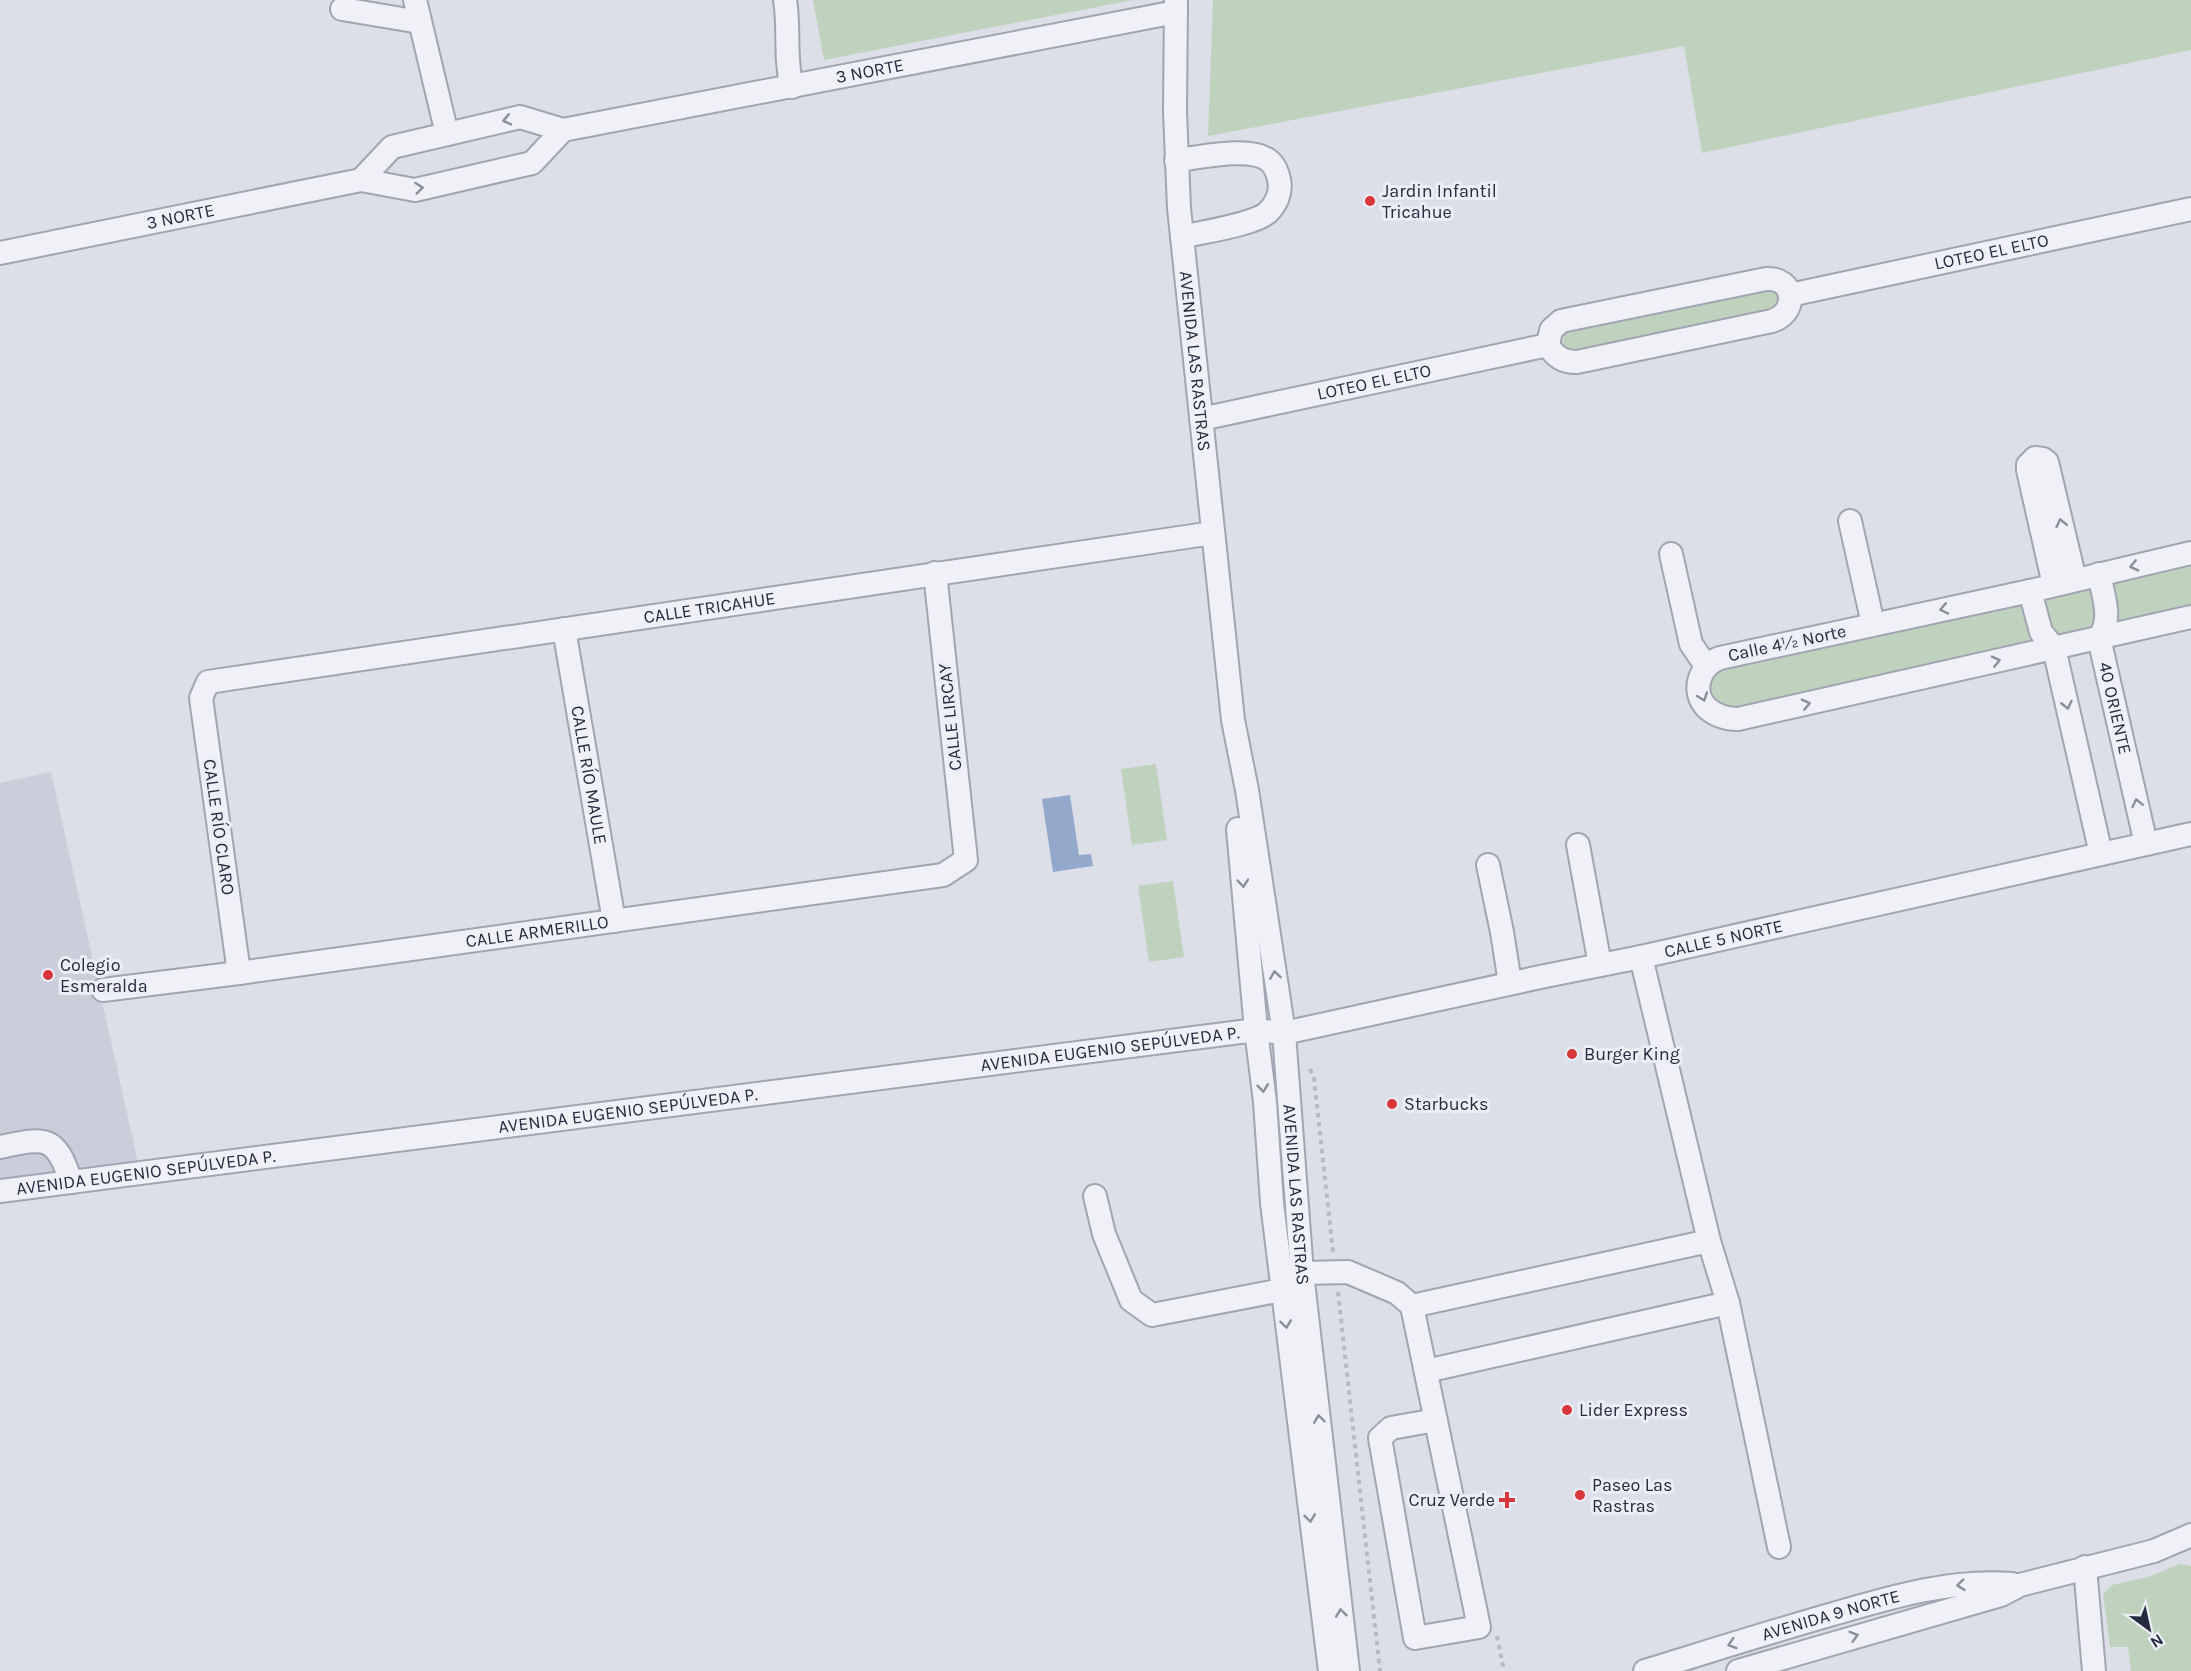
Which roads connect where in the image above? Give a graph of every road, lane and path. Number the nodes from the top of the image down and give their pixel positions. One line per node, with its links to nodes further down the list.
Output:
1 (785, 0): 5 (street)
2 (1176, 6): 5 (street, 3 NORTE); 8 (street, AVENIDA LAS RASTRAS)
3 (342, 9): 4 (street)
4 (418, 11): 7 (street)
5 (792, 87): 6 (street, 3 NORTE)
6 (563, 130): 7 (street, 3 NORTE, one-way to 7); 9 (street, 3 NORTE, one-way to 6)
7 (447, 134): 9 (street, 3 NORTE)
8 (1176, 160): 11 (street, AVENIDA LAS RASTRAS); 11 (street)
9 (362, 180): 12 (street, 3 NORTE)
10 (2191, 209): 13 (street, LOTEO EL ELTO)
11 (1182, 237): 15 (street, AVENIDA LAS RASTRAS)
12 (0, 253)
13 (1790, 296): 14 (street); 14 (street)
14 (1548, 345): 15 (street, LOTEO EL ELTO)
15 (1201, 419): 17 (street, AVENIDA LAS RASTRAS)
16 (1850, 520): 24 (street)
17 (1213, 533): 20 (street, CALLE TRICAHUE); 30 (street, AVENIDA LAS RASTRAS)
18 (2191, 553): 21 (street, Calle 4½ Norte, one-way to 21)
19 (1671, 554): 28 (street)
20 (934, 573): 25 (street, CALLE TRICAHUE); 35 (street, CALLE LIRCAY)
21 (2098, 574): 22 (street, Calle 4½ Norte, one-way to 22); 26 (street, 40 ORIENTE)
22 (2030, 591): 24 (street, Calle 4½ Norte, one-way to 24); 27 (street)
23 (2191, 617): 26 (street, Calle 4½ Norte)
24 (1873, 624): 28 (street, Calle 4½ Norte)
25 (564, 629): 29 (street, CALLE TRICAHUE); 37 (street, CALLE RÍO MAULE)
26 (2099, 638): 27 (street, Calle 4½ Norte); 32 (street, 40 ORIENTE, one-way to 26)
27 (2054, 648): 28 (street, Calle 4½ Norte, one-way to 27); 34 (street, one-way to 34)
28 (1706, 666)
29 (208, 682): 40 (street, CALLE RÍO CLARO)
30 (1233, 720): 43 (street, AVENIDA LAS RASTRAS, one-way to 43); 44 (street, AVENIDA LAS RASTRAS, one-way to 30)
31 (2191, 834): 32 (street, CALLE 5 NORTE)
32 (2146, 844): 34 (street, CALLE 5 NORTE)
33 (1578, 845): 39 (street)
34 (2101, 854): 38 (street, CALLE 5 NORTE)
35 (966, 860): 37 (street, CALLE ARMERILLO)
36 (1488, 865): 41 (street)
37 (614, 921): 40 (street, CALLE ARMERILLO)
38 (1641, 957): 39 (street, CALLE 5 NORTE); 50 (street)
39 (1600, 965): 41 (street, CALLE 5 NORTE)
40 (239, 973): 42 (street, CALLE ARMERILLO)
41 (1510, 983): 44 (street, CALLE 5 NORTE)
42 (104, 990)
43 (1256, 1030): 44 (street, CALLE 5 NORTE); 47 (street, AVENIDA EUGENIO SEPÚLVEDA P.); 53 (street, AVENIDA LAS RASTRAS, one-way to 53)
44 (1284, 1033): 52 (street, AVENIDA LAS RASTRAS)
45 (1306, 1060): 51 (path)
46 (0, 1147): 47 (street)
47 (72, 1182): 48 (street, AVENIDA EUGENIO SEPÚLVEDA P.)
48 (0, 1191)
49 (1095, 1196): 53 (street)
50 (1709, 1241): 54 (street); 55 (street)
51 (1336, 1273): 52 (street); 55 (street); 68 (path)
52 (1302, 1274): 67 (street, AVENIDA LAS RASTRAS, one-way to 52)
53 (1282, 1290): 66 (street, AVENIDA LAS RASTRAS, one-way to 66)
54 (1728, 1303): 56 (street); 59 (street)
55 (1412, 1306): 56 (street)
56 (1426, 1371): 57 (street)
57 (1436, 1420): 63 (street); 63 (street)
58 (2191, 1535): 60 (street, AVENIDA 9 NORTE)
59 (1779, 1547)
60 (2085, 1567): 61 (street, AVENIDA 9 NORTE); 71 (street)
61 (2019, 1585): 62 (street, AVENIDA 9 NORTE, one-way to 62); 64 (street, AVENIDA 9 NORTE, one-way to 61)
62 (1807, 1621): 64 (street); 65 (street, AVENIDA 9 NORTE, one-way to 65)
63 (1479, 1627): 69 (path)
64 (1817, 1647): 70 (street, AVENIDA 9 NORTE)
65 (1657, 1669)
66 (1330, 1671)
67 (1348, 1671)
68 (1380, 1671)
69 (1504, 1671)
70 (1738, 1671)
71 (2094, 1671)

